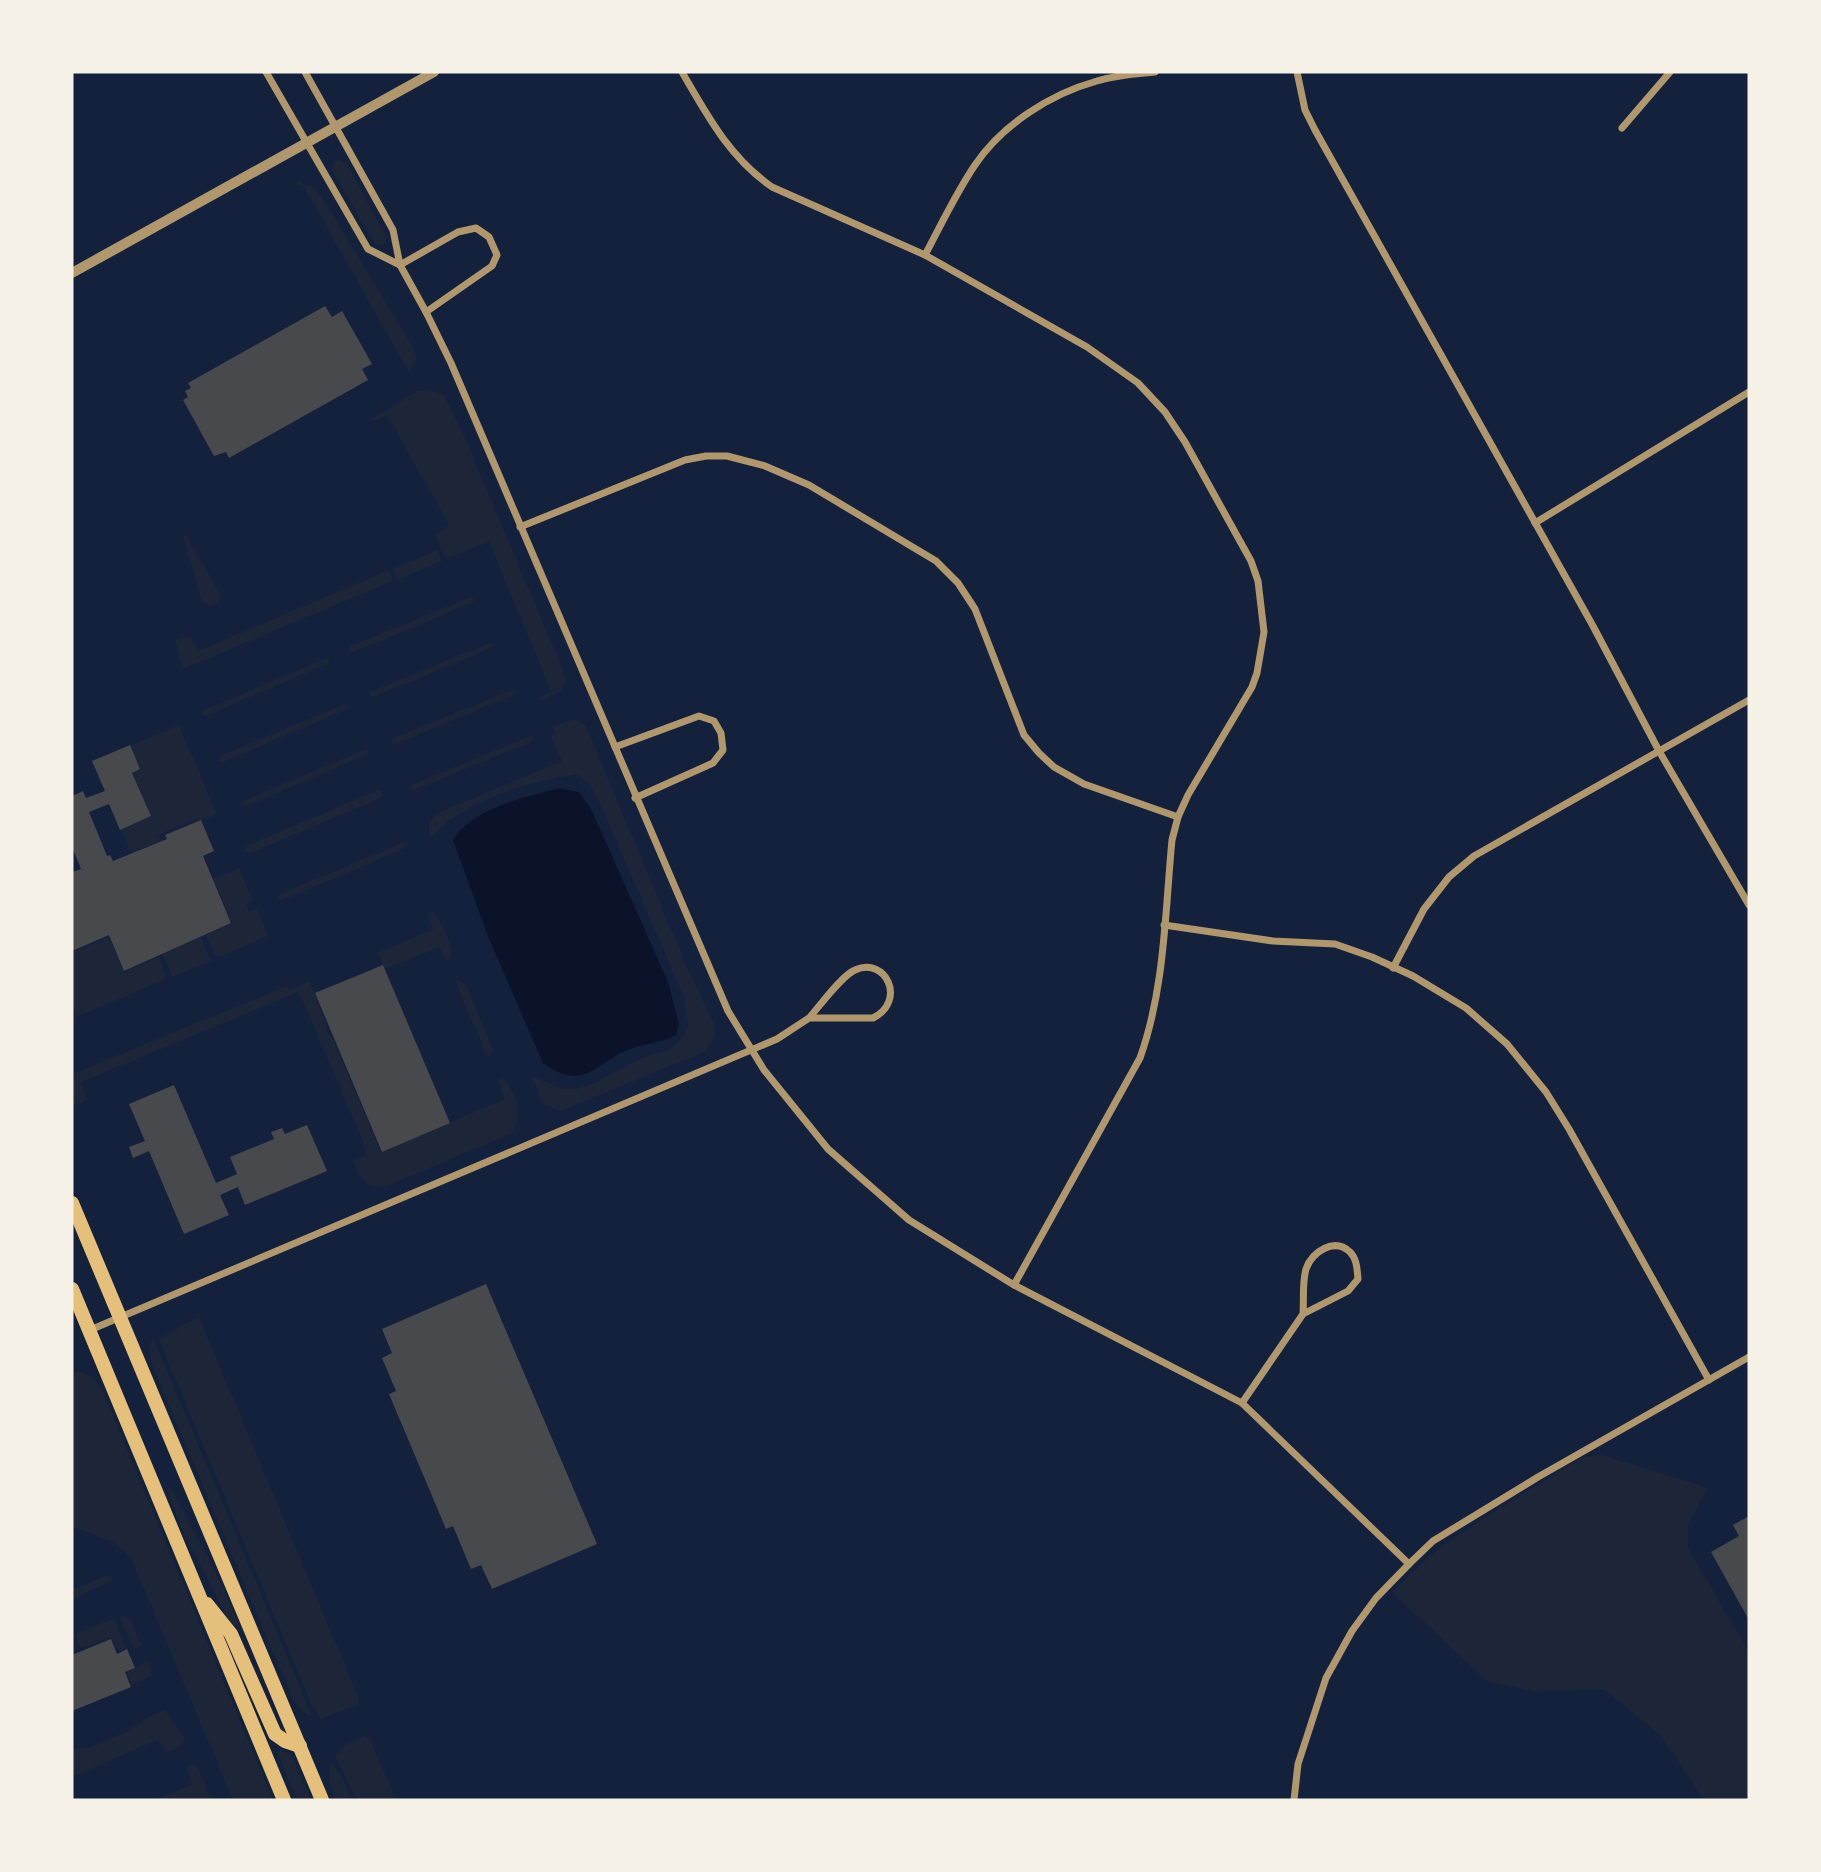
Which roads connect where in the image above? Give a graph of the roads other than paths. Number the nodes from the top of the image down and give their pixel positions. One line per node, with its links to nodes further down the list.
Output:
1 (266, 72): 10 (street)
2 (305, 72): 8 (street)
3 (434, 72): 8 (street)
4 (682, 72): 11 (street)
5 (1156, 72): 11 (street)
6 (1297, 72): 16 (street)
7 (1670, 72): 9 (street)
8 (335, 127): 10 (street); 12 (street)
9 (1622, 128)
10 (307, 142): 12 (street); 13 (street)
11 (925, 255): 22 (street)
12 (400, 265): 14 (street); 14 (street)
13 (72, 274)
14 (426, 312): 17 (street)
15 (1749, 392): 16 (street)
16 (1535, 523): 20 (street)
17 (520, 527): 19 (street); 22 (street)
18 (1749, 700): 20 (street)
19 (615, 747): 21 (street); 21 (street)
20 (1659, 751): 23 (street); 25 (street)
21 (635, 798): 27 (street)
22 (1178, 817): 24 (street)
23 (1749, 905)
24 (1164, 925): 25 (street); 29 (street)
25 (1393, 968): 35 (street)
26 (809, 1018): 26 (street); 27 (street)
27 (750, 1049): 29 (street); 32 (street)
28 (72, 1203): 32 (main road)
29 (1014, 1286): 36 (street)
30 (72, 1289): 33 (main road)
31 (1303, 1314): 31 (street); 36 (street)
32 (119, 1318): 33 (street); 39 (main road)
33 (90, 1330): 38 (main road)
34 (1749, 1357): 35 (street)
35 (1709, 1380): 37 (street)
36 (1242, 1403): 37 (street)
37 (1409, 1564): 42 (street)
38 (197, 1592): 39 (main road); 40 (main road)
39 (300, 1746): 41 (main road)
40 (284, 1800)
41 (323, 1800)
42 (1294, 1800)

